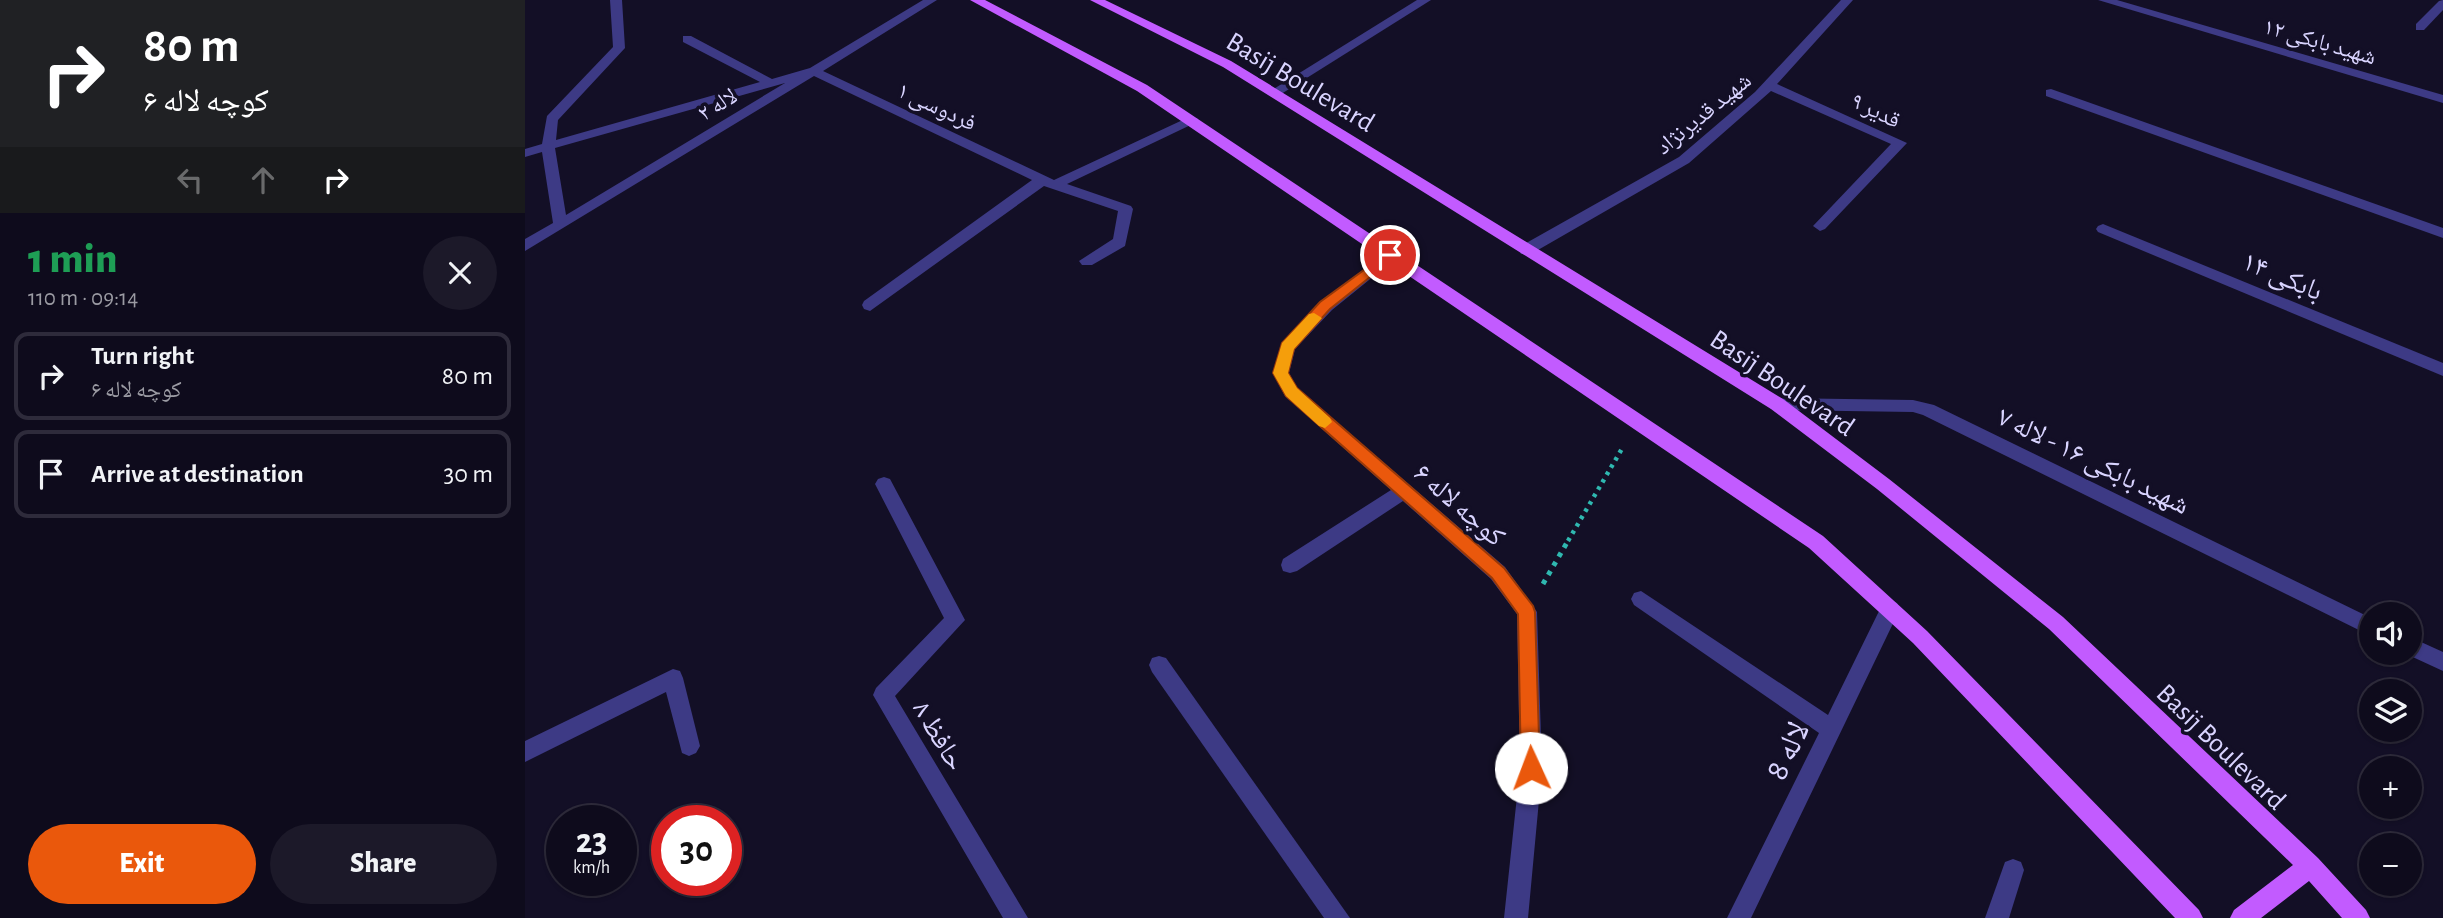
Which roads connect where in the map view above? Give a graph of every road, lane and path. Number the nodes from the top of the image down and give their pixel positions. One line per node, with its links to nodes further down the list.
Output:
1 (616, 0): 18 (street)
2 (931, 0): 11 (street, لاله ۲)
3 (976, 0): 17 (main road)
4 (1096, 0): 14 (main road, Basij Boulevard)
5 (1425, 0): 14 (street)
6 (1847, 0): 13 (street, شهید قدیرنژاد)
7 (2104, 0): 16 (street, شهید بابکی ۱۲)
8 (2443, 3): 9 (street)
9 (2420, 27)
10 (687, 39): 12 (street)
11 (813, 71): 12 (street); 20 (street, فردوسی ۱); 21 (street, لاله ۲)
12 (771, 83): 18 (street)
13 (1769, 85): 22 (street, قدیر ۹); 26 (street, شهید قدیرنژاد)
14 (1273, 93): 26 (main road, Basij Boulevard)
15 (2051, 93): 24 (street)
16 (2443, 99)
17 (1192, 121): 20 (street); 27 (main road)
18 (548, 146): 19 (street); 21 (street)
19 (525, 153)
20 (1048, 182): 28 (street, فردوسی ۱); 29 (street)
21 (560, 225): 25 (street, لاله ۲)
22 (1820, 226)
23 (2103, 229): 30 (street, بابکی ۱۴)
24 (2443, 233)
25 (525, 246)
26 (1526, 250): 31 (main road, Basij Boulevard)
27 (1390, 255): 32 (main road); 34 (street, کوچه لاله ۶)
28 (1087, 261)
29 (870, 305)
30 (2443, 370)
31 (1777, 404): 39 (street, شهید بابکی ۱۶ - لاله ۷); 46 (main road, Basij Boulevard)
32 (1638, 422): 37 (main road); 38 (path)
33 (884, 484): 48 (street, حافظ ۸)
34 (1403, 491): 35 (street); 38 (street, کوچه لاله ۶)
35 (1290, 565)
36 (1641, 600): 43 (street)
37 (1890, 609): 43 (street, لاله 8); 53 (main road)
38 (1527, 612): 50 (street)
39 (2359, 621)
40 (2422, 652): 41 (street)
41 (2443, 662)
42 (1159, 665): 49 (street)
43 (1831, 729): 51 (street, لاله 8)
44 (689, 746): 45 (street)
45 (525, 752)
46 (2310, 866): 54 (main road); 55 (main road, Basij Boulevard)
47 (2013, 870): 52 (street)
48 (1016, 918)
49 (1338, 918)
50 (1516, 918)
51 (1739, 918)
52 (1997, 918)
53 (2191, 918)
54 (2242, 918)
55 (2358, 918)

